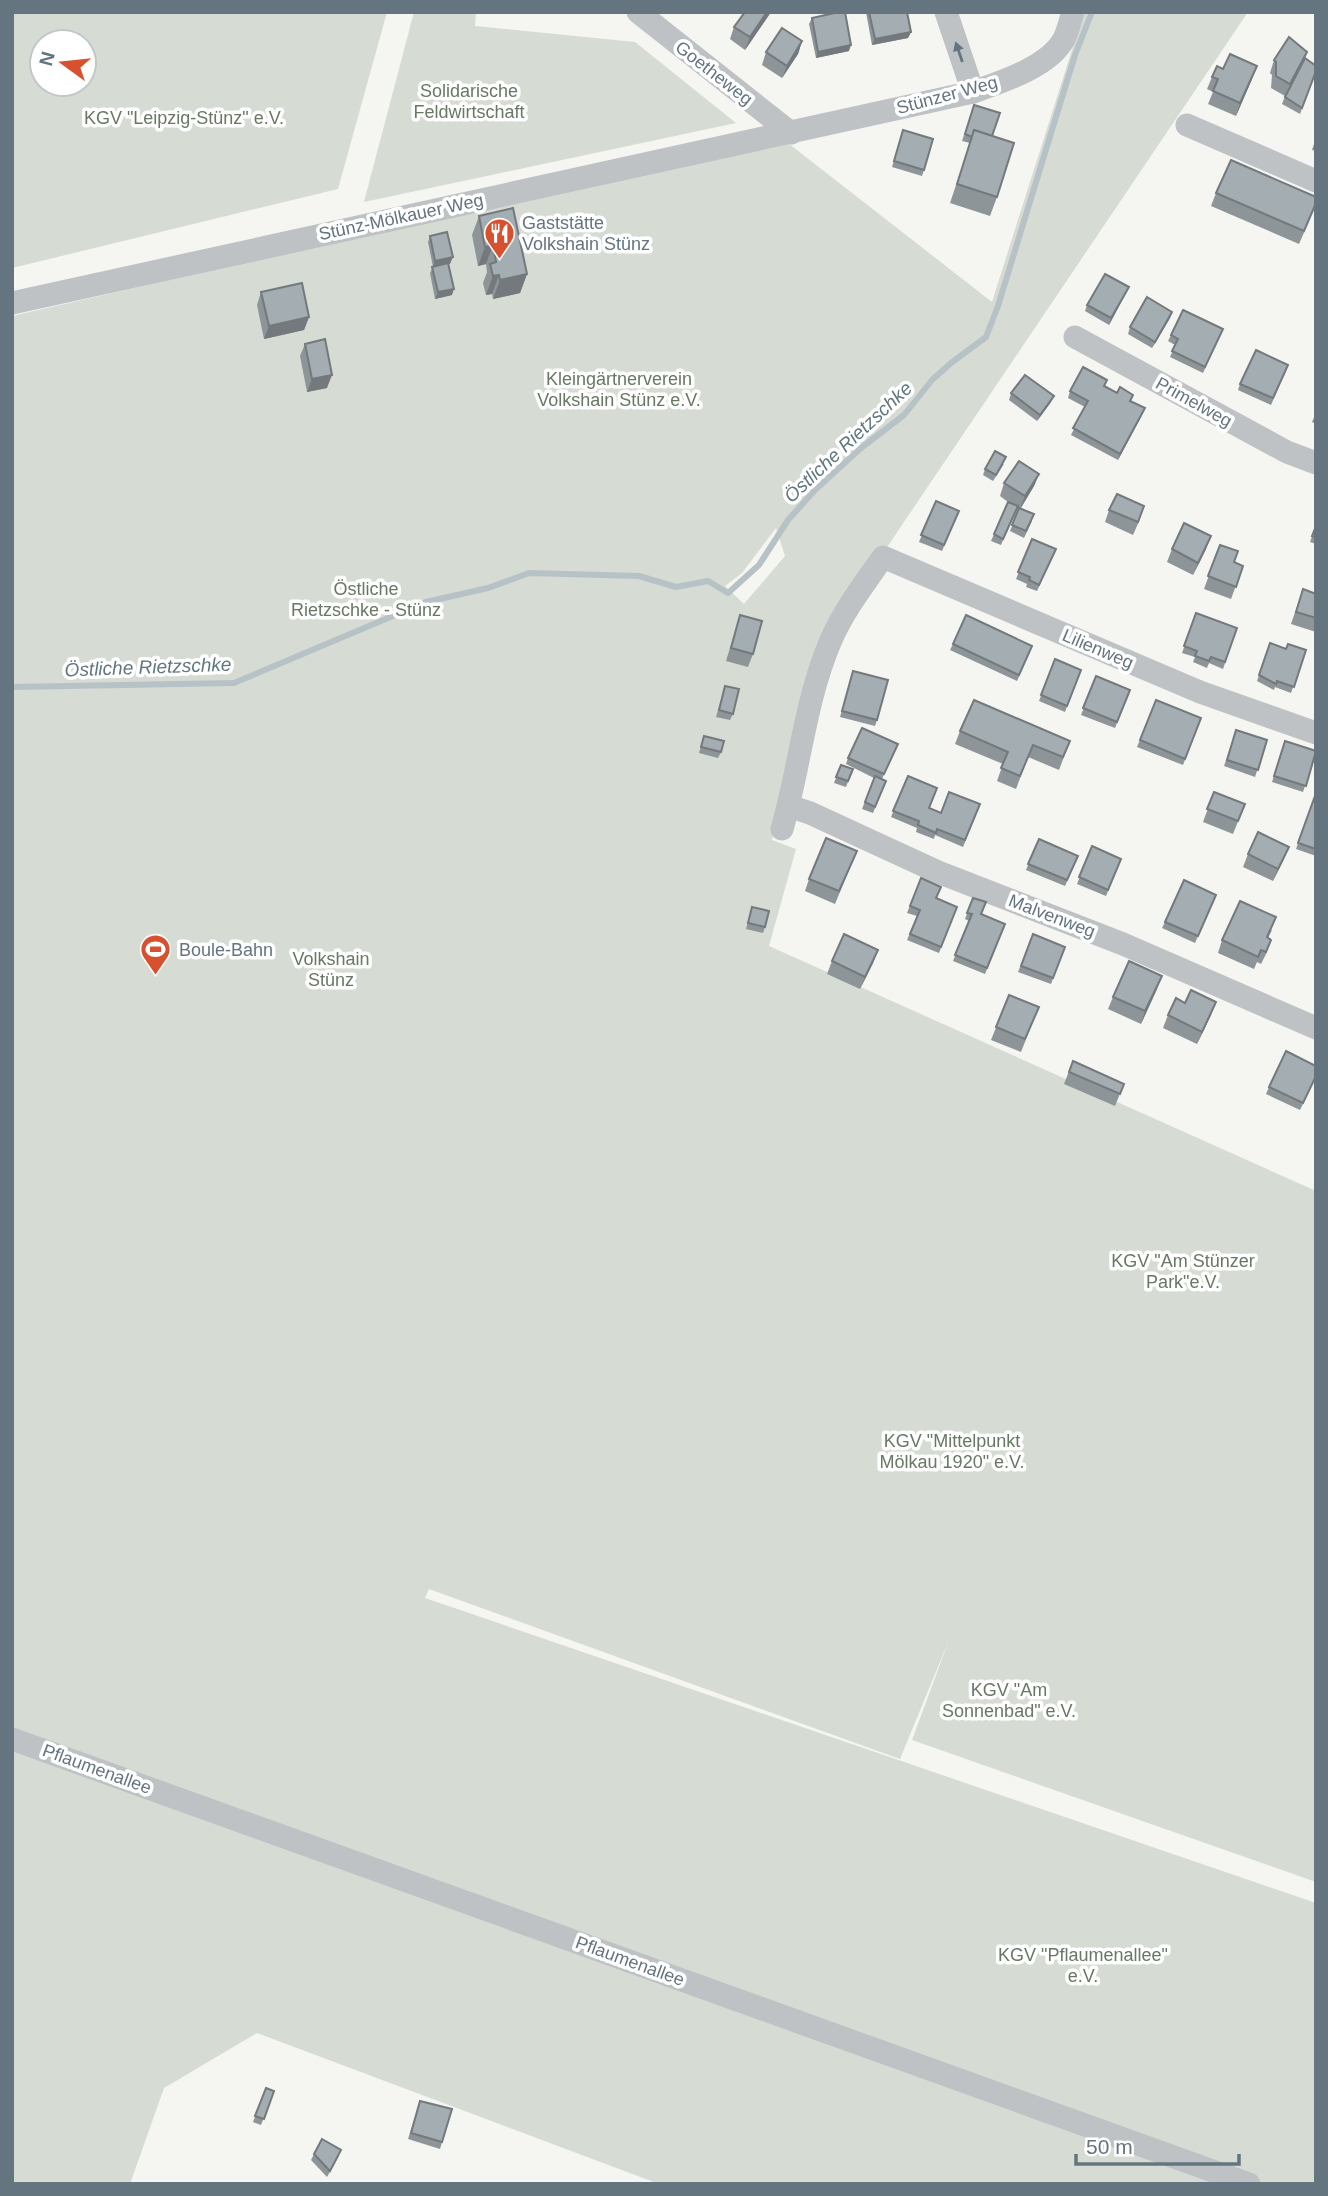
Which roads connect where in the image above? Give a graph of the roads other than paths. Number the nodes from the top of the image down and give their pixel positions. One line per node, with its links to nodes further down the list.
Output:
1 (638, 12): 6 (street, Goetheweg)
2 (946, 12): 4 (street, one-way to 2)
3 (1073, 12): 4 (street, Stünzer Weg)
4 (973, 92): 6 (street, Stünzer Weg)
5 (1187, 125): 7 (street)
6 (790, 133): 8 (street, Stünz-Mölkauer Weg)
7 (1316, 181)
8 (12, 303)
9 (1074, 337): 10 (street, Primelweg)
10 (1316, 463)
11 (1316, 733): 12 (street, Lilienweg)
12 (789, 806): 13 (street); 14 (street, Malvenweg)
13 (782, 829)
14 (1316, 1028)
15 (12, 1739): 16 (street, Pflaumenallee)
16 (1249, 2184)

